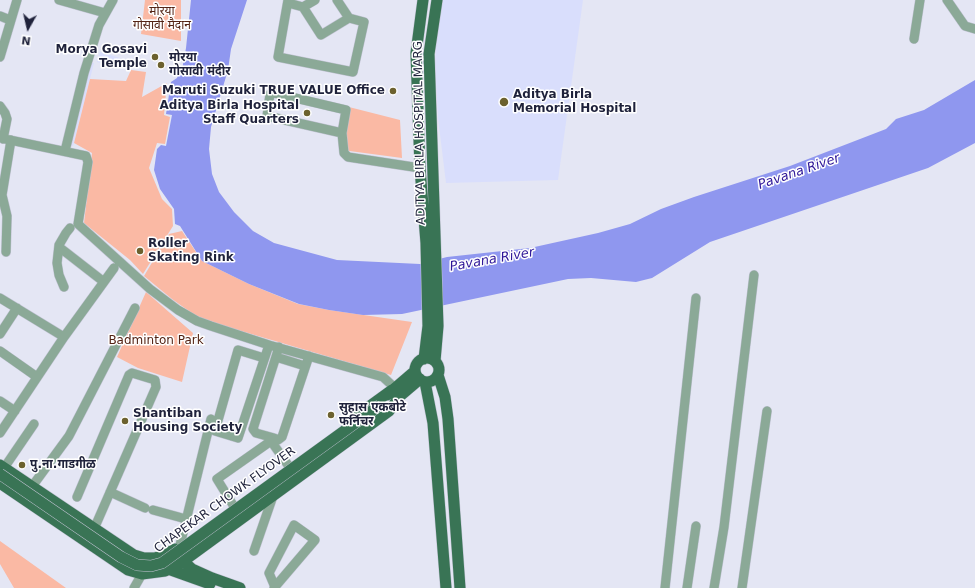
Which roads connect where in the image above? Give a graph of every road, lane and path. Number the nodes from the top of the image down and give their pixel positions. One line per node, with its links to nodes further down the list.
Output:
1 (17, 0): 15 (street)
2 (59, 0): 12 (street)
3 (113, 0): 12 (street)
4 (315, 0): 11 (street)
5 (337, 0): 14 (street)
6 (423, 0): 23 (main road, ADITYA BIRLA HOSPITAL MARG)
7 (437, 0): 26 (main road, ADITYA BIRLA HOSPITAL MARG)
8 (920, 0): 17 (street)
9 (947, 0): 16 (street)
10 (288, 2): 11 (street); 14 (street)
11 (304, 7): 14 (street)
12 (105, 13): 22 (street)
13 (0, 16): 15 (street)
14 (349, 18)
15 (10, 20): 18 (street)
16 (975, 28)
17 (914, 39)
18 (0, 57)
19 (0, 106): 21 (street)
20 (342, 133): 20 (street); 23 (street)
21 (4, 139): 22 (street); 24 (street)
22 (65, 151): 39 (street)
23 (420, 168): 26 (main road, ADITYA BIRLA HOSPITAL MARG)
24 (1, 196): 28 (street)
25 (70, 228): 27 (street)
26 (430, 237): 45 (main road)
27 (59, 247): 31 (street); 32 (street)
28 (6, 252)
29 (114, 268): 31 (street)
30 (754, 275): 84 (street)
31 (104, 282): 38 (street)
32 (64, 287)
33 (0, 298): 35 (street)
34 (696, 298): 82 (street)
35 (17, 308): 37 (street); 38 (street)
36 (135, 308): 60 (street)
37 (0, 334)
38 (64, 337): 48 (street)
39 (269, 345): 40 (street); 44 (street)
40 (279, 347): 42 (street); 43 (street)
41 (0, 351): 48 (street)
42 (309, 356): 46 (street); 50 (street)
43 (276, 357): 46 (street); 46 (street)
44 (264, 358): 44 (street)
45 (429, 360): 47 (main road); 49 (main road)
46 (305, 366)
47 (438, 375): 49 (main road); 81 (main road)
48 (37, 377): 53 (street)
49 (420, 377): 50 (main road); 80 (main road)
50 (396, 391): 57 (main road); 58 (main road, CHAPEKAR CHOWK FLYOVER, bridge); 62 (main road)
51 (218, 392): 66 (street)
52 (0, 401): 53 (street)
53 (15, 411): 56 (street)
54 (767, 411): 85 (street)
55 (34, 424): 58 (street)
56 (0, 433)
57 (288, 465): 65 (main road); 65 (street)
58 (1, 469): 60 (main road)
59 (0, 483): 64 (main road)
60 (32, 487): 64 (street); 68 (main road)
61 (110, 492): 63 (street); 66 (street); 68 (street)
62 (273, 496): 70 (street); 73 (main road)
63 (77, 497)
64 (23, 499): 75 (main road)
65 (233, 505): 69 (main road)
66 (186, 519): 69 (street)
67 (696, 526): 83 (street)
68 (94, 529): 72 (main road)
69 (176, 547): 71 (main road); 73 (main road)
70 (254, 551)
71 (160, 557): 72 (main road); 74 (main road)
72 (144, 558): 75 (street)
73 (183, 562): 74 (main road); 79 (main road)
74 (171, 570): 75 (main road); 78 (main road)
75 (142, 574): 77 (street)
76 (275, 587): 76 (street)
77 (134, 588)
78 (222, 588)
79 (240, 588)
80 (446, 588)
81 (460, 588)
82 (665, 588)
83 (687, 588)
84 (714, 588)
85 (742, 588)

